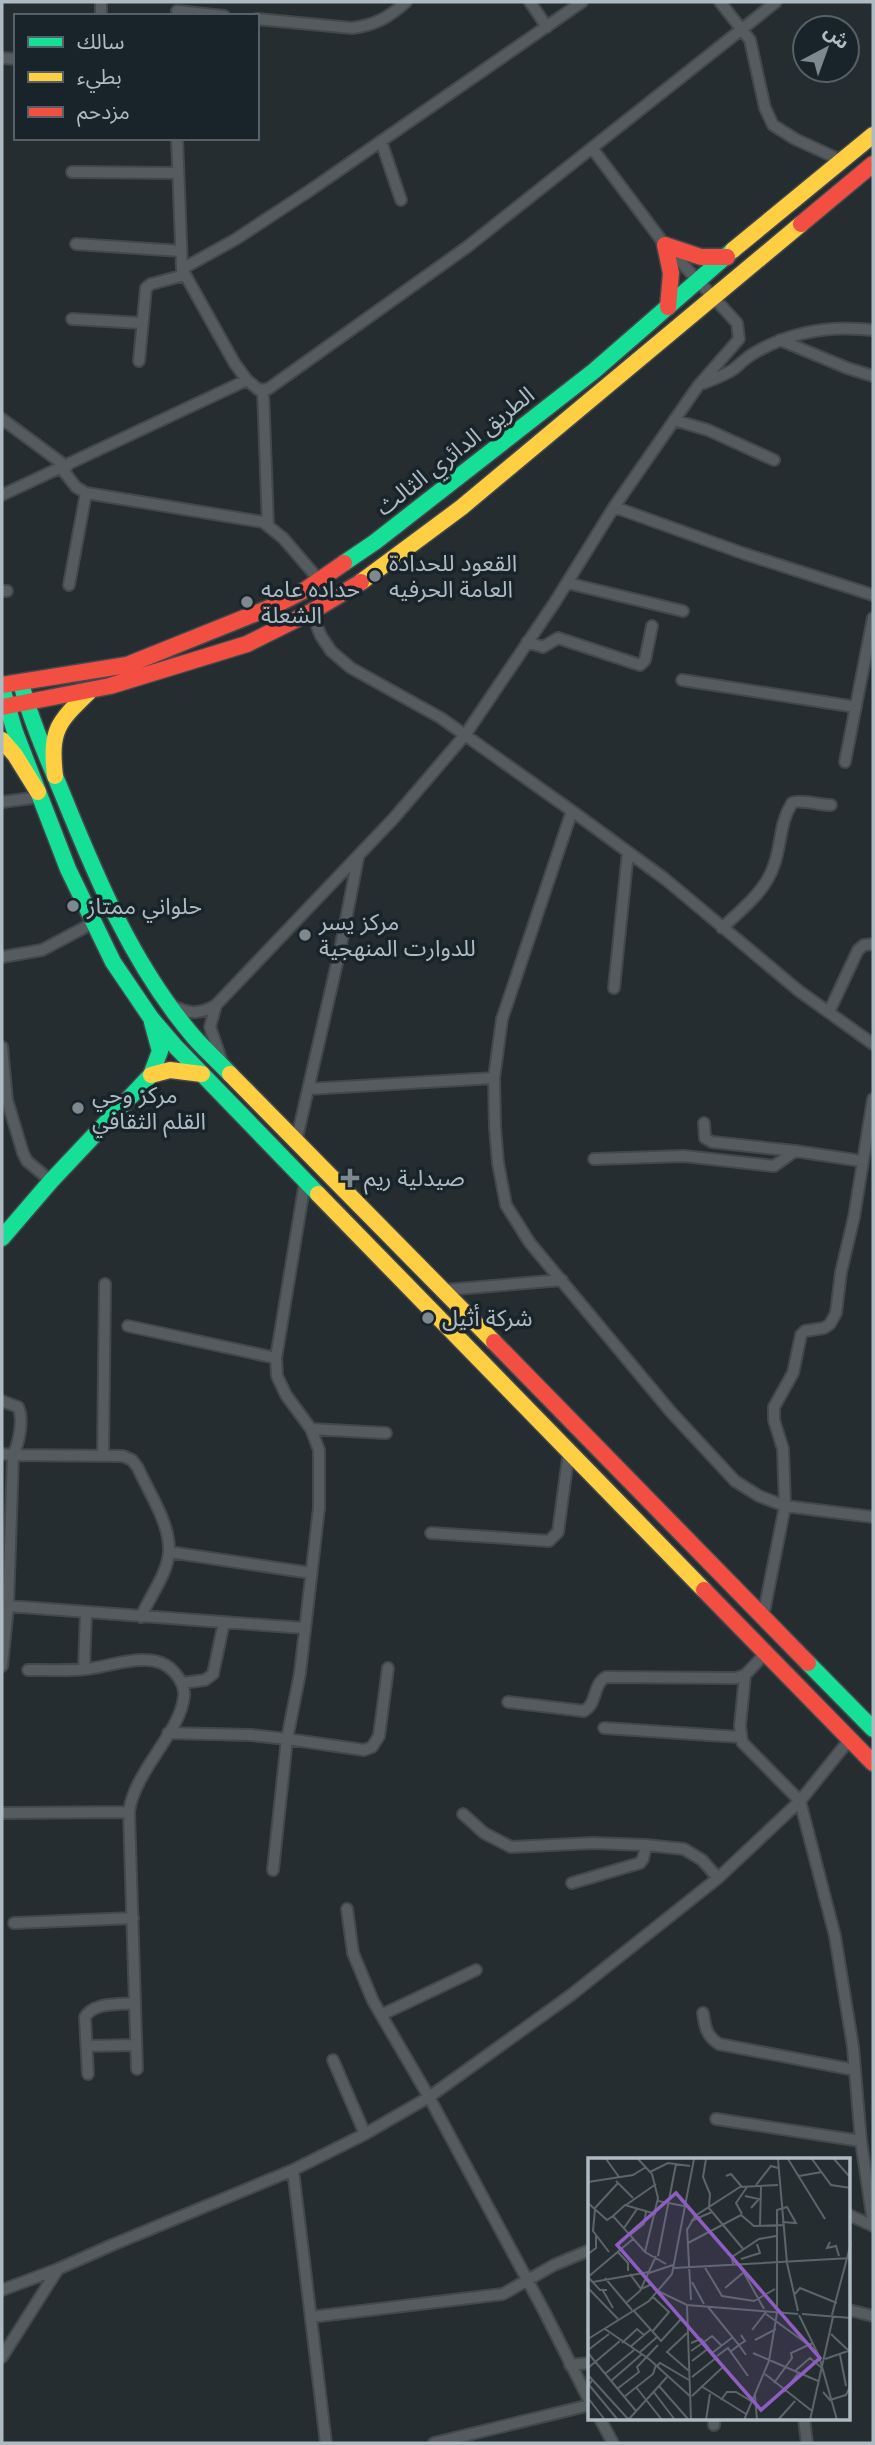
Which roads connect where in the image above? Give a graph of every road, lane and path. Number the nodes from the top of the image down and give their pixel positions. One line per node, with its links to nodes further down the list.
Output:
1 (406, 2): 8 (street)
2 (530, 2): 9 (street)
3 (582, 2): 9 (street)
4 (720, 2): 10 (street)
5 (776, 2): 10 (street)
6 (176, 10): 7 (street)
7 (208, 14)
8 (259, 19)
9 (547, 27): 13 (street)
10 (741, 29): 14 (street); 15 (street)
11 (873, 135): 15 (main road, الطريق الدائري الثالث)
12 (177, 140): 18 (street)
13 (382, 141): 19 (street); 24 (street)
14 (592, 148): 21 (street); 36 (street)
15 (842, 161): 23 (main road, الطريق الدائري الثالث)
16 (873, 164): 26 (main road, الطريق الدائري الثالث)
17 (72, 172): 18 (street)
18 (178, 173): 22 (street)
19 (401, 200)
20 (76, 244): 22 (street)
21 (665, 245): 23 (main road); 25 (street); 27 (main road)
22 (181, 251): 24 (street)
23 (727, 257): 25 (main road, الطريق الدائري الثالث)
24 (183, 272): 29 (street); 34 (street)
25 (697, 281): 26 (street); 27 (main road, الطريق الدائري الثالث)
26 (712, 296): 35 (street); 50 (main road, الطريق الدائري الثالث)
27 (667, 307): 45 (main road, الطريق الدائري الثالث)
28 (72, 319): 29 (street)
29 (141, 323): 32 (street)
30 (873, 330): 31 (street)
31 (780, 340): 33 (street); 35 (street)
32 (139, 361)
33 (873, 376)
34 (247, 380): 36 (street); 40 (street)
35 (698, 386): 38 (street)
36 (263, 390): 44 (street)
37 (2, 419): 40 (street)
38 (674, 420): 39 (street); 43 (street)
39 (774, 460)
40 (64, 468): 41 (street); 42 (street)
41 (86, 493): 44 (street); 47 (street)
42 (2, 495)
43 (614, 507): 46 (street); 48 (street)
44 (268, 524): 45 (street)
45 (320, 581): 55 (main road, الطريق الدائري الثالث)
46 (567, 583): 49 (street); 53 (street)
47 (69, 585)
48 (873, 595)
49 (683, 611)
50 (311, 612): 57 (main road, الطريق الدائري الثالث); 61 (street)
51 (873, 618): 59 (street)
52 (652, 626): 53 (street)
53 (527, 642): 61 (street)
54 (682, 680): 59 (street)
55 (21, 683): 56 (main road, الطريق الدائري الثالث); 58 (main road)
56 (2, 687): 60 (main road)
57 (90, 691): 58 (main road, الطريق الدائري الثالث); 64 (main road)
58 (26, 704): 60 (main road, الطريق الدائري الثالث); 64 (main road)
59 (856, 706): 63 (street)
60 (4, 707): 65 (main road)
61 (465, 735): 68 (street); 70 (street)
62 (2, 740): 65 (main road)
63 (845, 762)
64 (55, 776): 76 (main road)
65 (39, 795): 66 (street); 71 (main road)
66 (2, 802)
67 (831, 805): 72 (street)
68 (572, 811): 69 (street); 85 (street)
69 (628, 852): 72 (street); 75 (street)
70 (358, 855): 77 (street); 86 (street)
71 (93, 923): 74 (street); 79 (main road)
72 (722, 928): 78 (street)
73 (873, 944): 78 (street)
74 (2, 957)
75 (614, 988)
76 (166, 1002): 77 (street); 82 (main road)
77 (216, 1005): 82 (street)
78 (829, 1012): 80 (street)
79 (151, 1018): 83 (main road); 84 (main road)
80 (873, 1044)
81 (2, 1047): 88 (street)
82 (227, 1072): 90 (main road)
83 (152, 1074): 84 (main road); 94 (main road)
84 (202, 1074): 95 (main road)
85 (495, 1078): 86 (street); 97 (street)
86 (308, 1089): 90 (street)
87 (873, 1099): 93 (street)
88 (4, 1100): 94 (street)
89 (704, 1123): 91 (street)
90 (296, 1142): 99 (main road)
91 (795, 1151): 92 (street); 93 (street)
92 (594, 1159)
93 (862, 1161): 110 (street)
94 (51, 1181): 96 (main road)
95 (305, 1182): 101 (street); 103 (main road)
96 (2, 1238)
97 (562, 1280): 99 (street); 110 (street)
98 (105, 1284): 109 (street)
99 (443, 1290): 102 (main road)
100 (128, 1326): 101 (street)
101 (276, 1358): 105 (street)
102 (520, 1369): 103 (main road); 118 (main road)
103 (506, 1385): 107 (main road)
104 (2, 1401): 108 (street)
105 (311, 1429): 106 (street); 115 (street)
106 (386, 1433)
107 (569, 1451): 112 (street); 122 (main road)
108 (7, 1454): 109 (street); 113 (street)
109 (103, 1456): 114 (street)
110 (785, 1506): 111 (street); 118 (street)
111 (873, 1517)
112 (430, 1533)
113 (6, 1545): 116 (street)
114 (169, 1552): 115 (street); 119 (street)
115 (311, 1573): 121 (street)
116 (8, 1606): 117 (street); 123 (street)
117 (86, 1613): 119 (street); 125 (street)
118 (763, 1617): 130 (main road)
119 (141, 1618): 120 (street)
120 (224, 1622): 121 (street); 128 (street)
121 (304, 1628): 135 (street)
122 (766, 1653): 127 (street); 134 (main road)
123 (2, 1666)
124 (388, 1668): 135 (street)
125 (84, 1669): 126 (street); 128 (street)
126 (28, 1670)
127 (745, 1675): 129 (street); 133 (street)
128 (182, 1683): 132 (street)
129 (508, 1702)
130 (871, 1719)
131 (604, 1728): 133 (street)
132 (168, 1732): 135 (street); 138 (street)
133 (740, 1737): 137 (street)
134 (850, 1739): 136 (main road); 137 (street)
135 (287, 1740): 142 (street)
136 (873, 1763)
137 (800, 1801): 143 (street); 156 (street)
138 (129, 1812): 139 (street); 146 (street)
139 (2, 1813)
140 (463, 1814): 141 (street)
141 (646, 1845): 143 (street); 144 (street)
142 (273, 1870)
143 (718, 1878): 158 (street)
144 (572, 1884)
145 (346, 1909): 151 (street)
146 (133, 1917): 147 (street); 149 (street)
147 (14, 1923)
148 (476, 1970): 151 (street)
149 (134, 2003): 152 (street); 153 (street)
150 (703, 2012): 156 (street)
151 (381, 2015): 158 (street)
152 (136, 2045): 153 (street); 155 (street)
153 (87, 2046): 157 (street)
154 (333, 2060): 160 (street)
155 (137, 2069)
156 (855, 2070): 161 (street)
157 (88, 2074)
158 (429, 2097): 160 (street); 167 (street)
159 (716, 2119): 161 (street)
160 (365, 2134): 162 (street)
161 (860, 2141): 164 (street)
162 (293, 2170): 166 (street); 171 (street)
163 (850, 2215): 164 (street)
164 (873, 2224)
165 (588, 2250): 167 (street)
166 (58, 2269): 168 (street); 172 (street)
167 (527, 2281): 171 (street); 174 (street)
168 (2, 2290)
169 (850, 2309): 170 (street)
170 (873, 2316)
171 (311, 2317): 179 (street)
172 (2, 2357)
173 (588, 2364): 174 (street)
174 (570, 2365): 175 (street)
175 (588, 2400)
176 (588, 2404): 180 (street)
177 (601, 2420): 181 (street)
178 (804, 2420): 182 (street)
179 (326, 2443)
180 (434, 2443)
181 (613, 2443)
182 (807, 2443)

